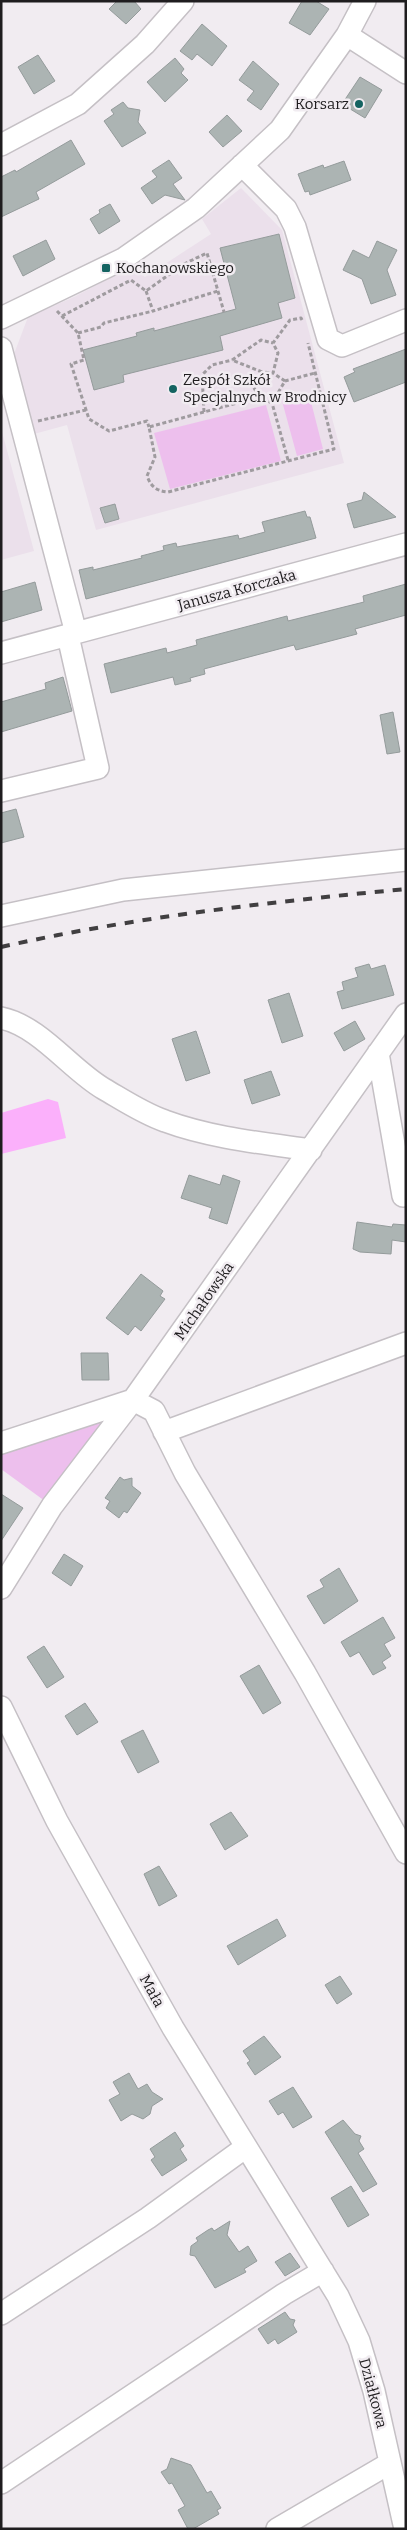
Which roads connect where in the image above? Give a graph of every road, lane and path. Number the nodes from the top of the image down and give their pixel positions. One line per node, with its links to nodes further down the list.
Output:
1 (183, 1): 5 (street)
2 (365, 1): 3 (street)
3 (347, 35): 4 (street); 6 (street)
4 (406, 73)
5 (1, 145)
6 (242, 165): 13 (street); 14 (street)
7 (146, 291): 8 (path); 10 (path); 12 (path)
8 (218, 291): 10 (path); 11 (path)
9 (53, 306): 12 (path)
10 (153, 310): 16 (path)
11 (224, 312)
12 (62, 316): 16 (path)
13 (1, 318)
14 (406, 320)
15 (304, 327): 18 (path)
16 (78, 333): 27 (path)
17 (306, 336): 23 (path)
18 (273, 344): 20 (path); 22 (path)
19 (1, 348): 33 (street)
20 (232, 360): 21 (path); 28 (path)
21 (262, 372): 22 (path); 25 (path)
22 (273, 373): 24 (path)
23 (315, 374): 24 (path); 31 (path)
24 (285, 381): 26 (path)
25 (259, 397): 26 (path); 28 (path)
26 (272, 403): 31 (path)
27 (86, 410): 29 (path); 30 (path)
28 (204, 412): 30 (path)
29 (31, 423)
30 (149, 427): 31 (path)
31 (288, 460)
32 (406, 544): 33 (street, Janusza Korczaka)
33 (72, 634): 34 (street, Janusza Korczaka); 35 (street)
34 (1, 653)
35 (1, 791)
36 (406, 860): 37 (street)
37 (1, 916)
38 (406, 1014): 40 (street, Michałowska)
39 (1, 1018): 41 (street)
40 (378, 1053): 41 (street, Michałowska); 42 (street)
41 (311, 1150): 44 (street, Michałowska)
42 (403, 1196)
43 (406, 1344): 45 (street)
44 (133, 1400): 45 (street); 46 (street); 47 (street, Michałowska)
45 (164, 1432): 49 (street)
46 (1, 1443)
47 (1, 1588)
48 (1, 1707): 50 (street, Mała)
49 (406, 1853)
50 (246, 2147): 51 (street, Mała); 52 (street)
51 (321, 2268): 53 (street, Działkowa); 54 (street)
52 (1, 2314)
53 (390, 2463): 55 (street); 56 (street, Działkowa)
54 (1, 2483)
55 (277, 2529)
56 (405, 2529)

